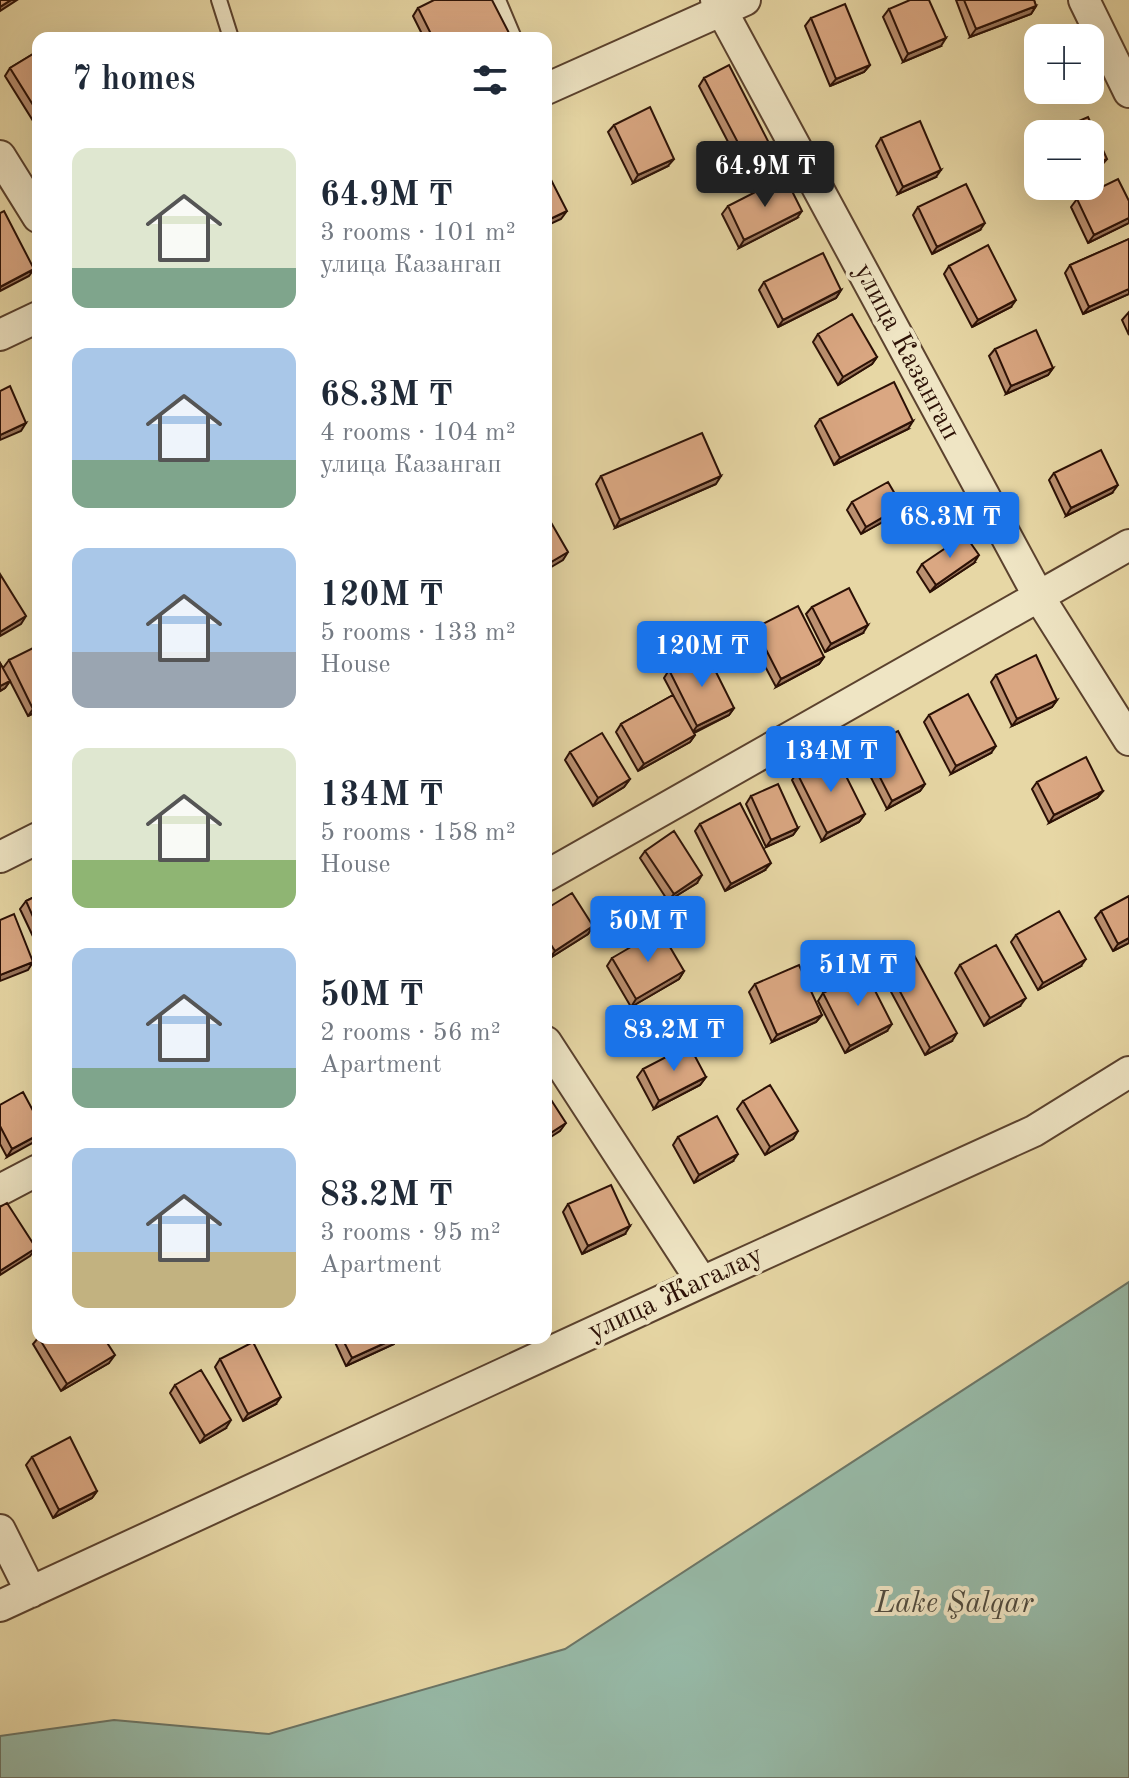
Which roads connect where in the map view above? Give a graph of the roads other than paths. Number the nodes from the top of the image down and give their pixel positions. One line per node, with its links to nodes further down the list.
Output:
1 (219, 0): 5 (lane)
2 (498, 0): 6 (lane)
3 (1084, 0): 8 (street)
4 (728, 3): 7 (street); 14 (street, улица Казангап)
5 (229, 32)
6 (511, 32)
7 (552, 86)
8 (1129, 92)
9 (0, 156): 10 (street)
10 (32, 207)
11 (32, 320): 12 (street)
12 (0, 335)
13 (1129, 545): 14 (street)
14 (1039, 597): 15 (street, улица Казангап); 18 (street)
15 (1129, 740)
16 (32, 841): 17 (street)
17 (0, 857)
18 (552, 873)
19 (552, 1051): 23 (street)
20 (1129, 1072): 23 (street, улица Жагалау)
21 (32, 1173): 22 (street)
22 (0, 1190)
23 (702, 1282): 25 (street, улица Жагалау)
24 (0, 1530): 25 (street)
25 (31, 1592): 26 (street, улица Жагалау)
26 (0, 1606)

